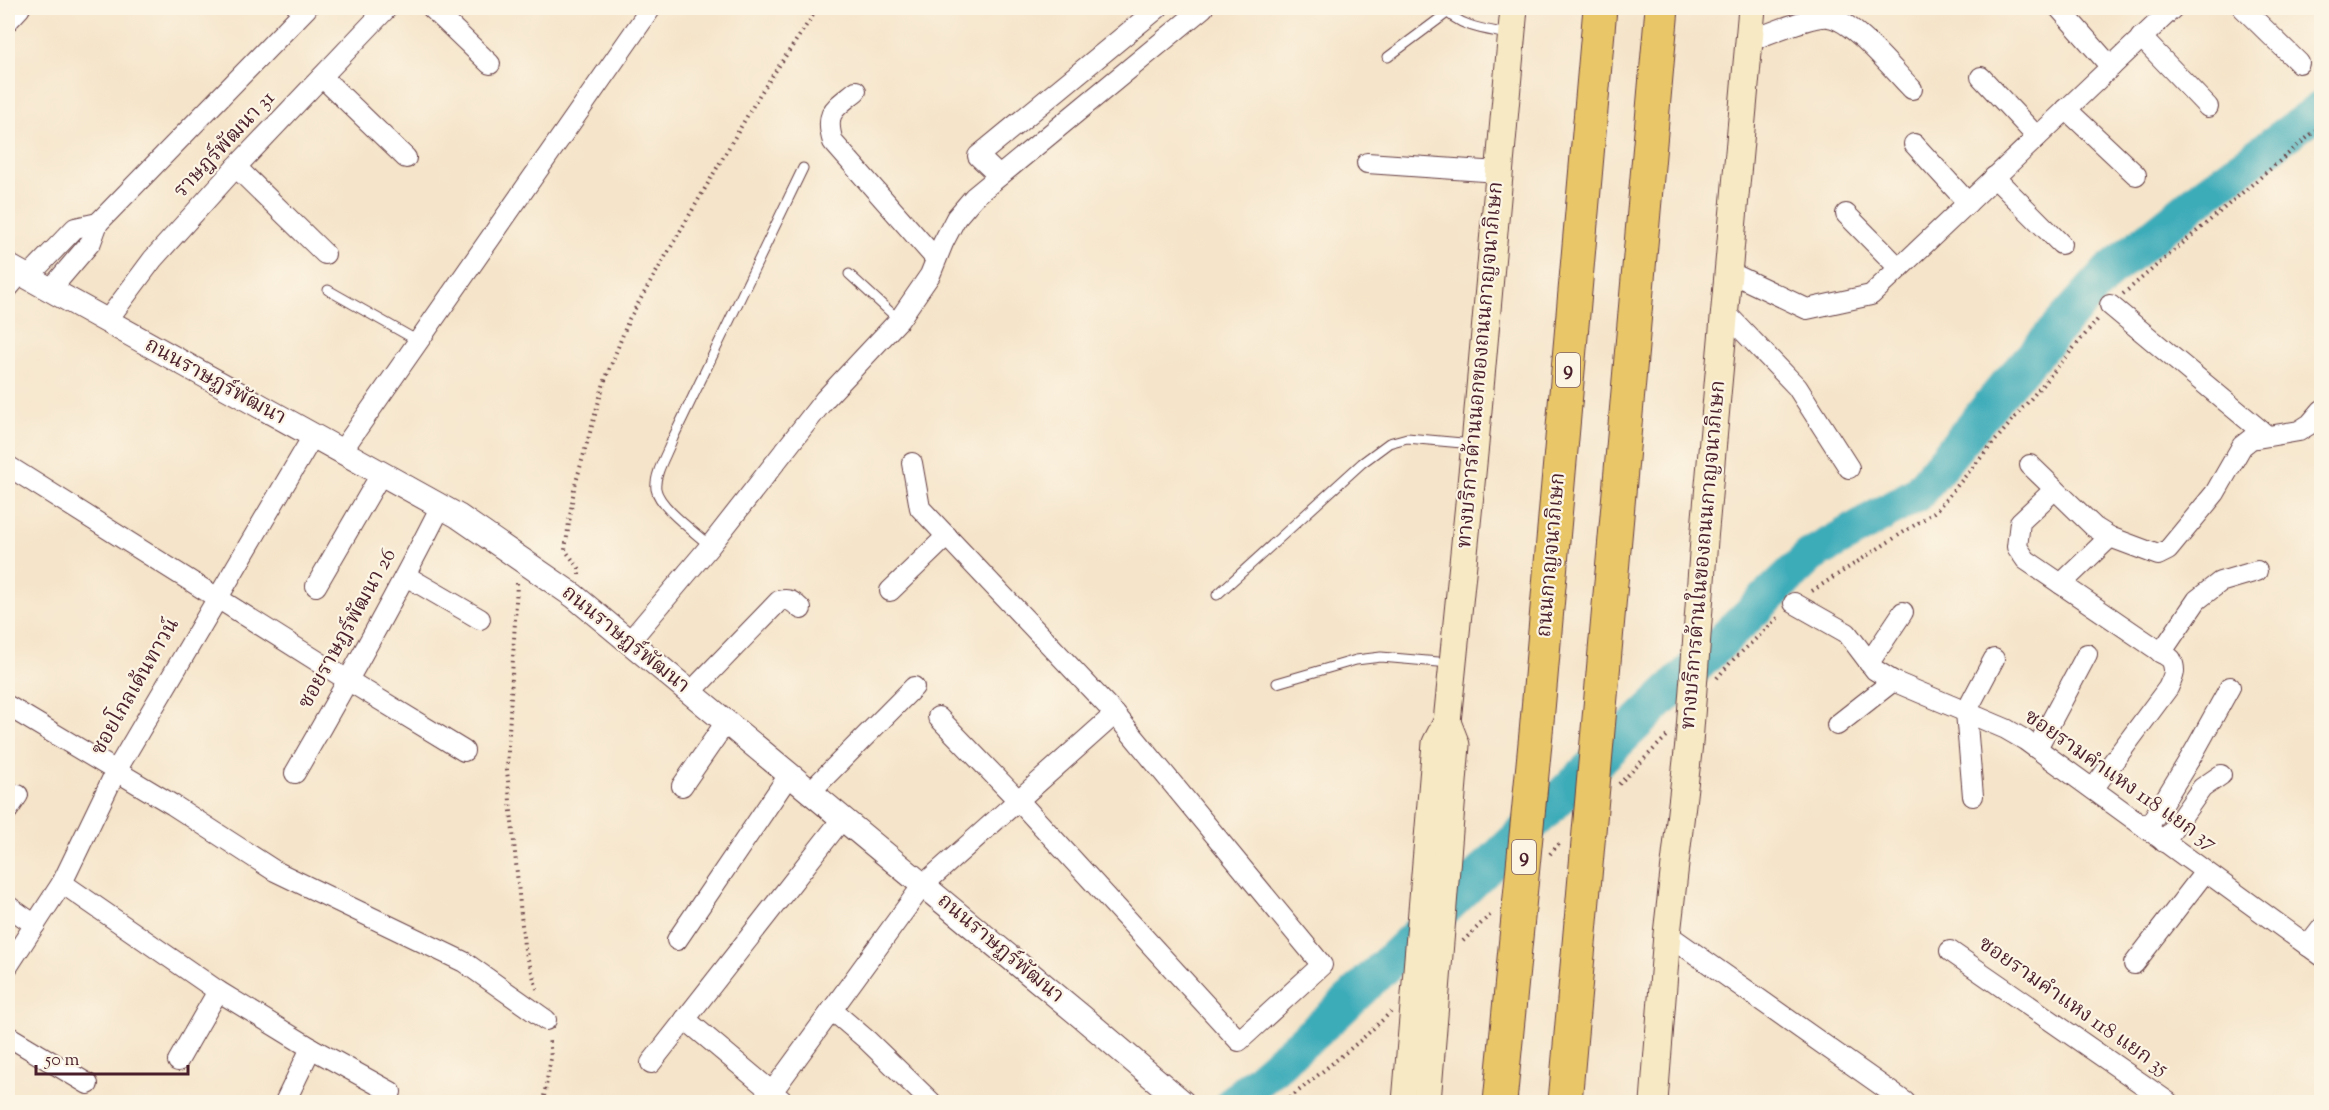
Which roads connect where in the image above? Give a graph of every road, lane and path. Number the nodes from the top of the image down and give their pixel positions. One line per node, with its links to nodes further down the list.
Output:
1 (20, 8): 18 (street)
2 (307, 8): 44 (street)
3 (387, 8): 26 (street, ราษฎร์พัฒนา 31)
4 (432, 8): 24 (street)
5 (651, 8): 58 (street)
6 (818, 8): 74 (path)
7 (1158, 8): 39 (street)
8 (1203, 8): 39 (street)
9 (1514, 8): 19 (main road, ทางบริการด้านนอกของถนนกาญจนาภิเษก)
10 (1600, 8): 149 (highway, ถนนกาญจนาภิเษก / 9)
11 (1662, 8): 150 (highway)
12 (1752, 8): 21 (main road, ทางบริการด้านในของถนนกาญจนาภิเษก)
13 (2059, 8): 25 (street)
14 (2173, 8): 20 (street)
15 (2243, 8): 23 (street)
16 (1445, 10): 19 (lane); 22 (lane)
17 (1817, 13): 21 (street); 28 (street)
18 (8, 21)
19 (1512, 35): 38 (main road, ทางบริการด้านนอกของถนนกาญจนาภิเษก)
20 (2141, 38): 25 (street); 30 (street)
21 (1749, 42): 49 (main road, ทางบริการด้านในของถนนกาญจนาภิเษก)
22 (1388, 57)
23 (2299, 63)
24 (490, 64)
25 (2111, 67): 31 (street)
26 (322, 77): 34 (street); 36 (street, ราษฎร์พัฒนา 31)
27 (1981, 77): 32 (street)
28 (1912, 89)
29 (856, 91): 47 (street)
30 (2208, 107)
31 (2066, 109): 32 (street); 40 (street)
32 (2037, 137): 41 (street)
33 (1914, 144): 42 (street)
34 (406, 158)
35 (1367, 163): 38 (street)
36 (236, 167): 46 (street); 57 (street, ราษฎร์พัฒนา 31)
37 (803, 168): 73 (lane)
38 (1499, 172): 62 (main road, ทางบริการด้านนอกของถนนกาญจนาภิเษก)
39 (999, 176): 47 (street)
40 (2136, 176)
41 (1994, 177): 42 (street); 45 (street)
42 (1968, 203): 48 (street)
43 (1846, 214): 48 (street)
44 (98, 223): 51 (street); 52 (street)
45 (2061, 244)
46 (325, 254)
47 (936, 259): 56 (street)
48 (1899, 268): 49 (street)
49 (1727, 271): 55 (main road, ทางบริการด้านในของถนนกาญจนาภิเษก)
50 (849, 274): 56 (lane)
51 (16, 276): 52 (street, ถนนราษฏร์พัฒนา)
52 (50, 290): 57 (street, ถนนราษฏร์พัฒนา)
53 (328, 290): 58 (lane)
54 (2110, 305): 61 (street)
55 (1724, 311): 67 (street); 125 (main road, ทางบริการด้านในของถนนกาญจนาภิเษก)
56 (899, 320): 73 (street)
57 (106, 322): 60 (street, ถนนราษฏร์พัฒนา)
58 (418, 341): 63 (street)
59 (2322, 410): 61 (street)
60 (313, 435): 63 (street, ถนนราษฏร์พัฒนา); 82 (street, ซอยโกลเด้นทาวน์)
61 (2266, 435): 72 (street)
62 (1475, 444): 81 (lane); 91 (main road, ทางบริการด้านนอกของถนนกาญจนาภิเษก)
63 (341, 452): 68 (street, ถนนราษฏร์พัฒนา)
64 (912, 463): 71 (street)
65 (2030, 465): 69 (street)
66 (8, 466): 82 (street)
67 (1849, 468)
68 (381, 474): 70 (street, ถนนราษฏร์พัฒนา); 79 (street)
69 (2055, 489): 72 (street); 78 (street)
70 (441, 506): 76 (street, ซอยราษฎร์พัฒนา 26); 87 (street, ถนนราษฏร์พัฒนา)
71 (947, 536): 80 (street); 101 (street)
72 (2110, 537): 78 (street)
73 (710, 546): 87 (street)
74 (579, 568)
75 (2257, 571): 88 (street)
76 (406, 576): 86 (street); 93 (street, ซอยราษฎร์พัฒนา 26)
77 (517, 582): 134 (path)
78 (2061, 584): 88 (street)
79 (316, 586)
80 (890, 591)
81 (1217, 595)
82 (216, 598): 93 (street); 107 (street, ซอยโกลเด้นทาวน์)
83 (1794, 603): 92 (street, ซอยรามคำแหง 118 แยก 37)
84 (801, 609): 98 (street)
85 (1903, 612): 92 (street)
86 (480, 619)
87 (629, 642): 98 (street, ถนนราษฏร์พัฒนา)
88 (2161, 653): 112 (street)
89 (2087, 654): 105 (street)
90 (1994, 659): 100 (street)
91 (1453, 663): 95 (lane); 136 (main road, ทางบริการด้านนอกของถนนกาญจนาภิเษก)
92 (1869, 663): 94 (street, ซอยรามคำแหง 118 แยก 37)
93 (349, 681): 106 (street); 108 (street, ซอยราษฎร์พัฒนา 26)
94 (1893, 681): 100 (street, ซอยรามคำแหง 118 แยก 37); 104 (street)
95 (1277, 683)
96 (914, 687): 113 (street)
97 (2230, 687): 117 (street)
98 (690, 693): 103 (street, ถนนราษฏร์พัฒนา)
99 (8, 706): 107 (street)
100 (1966, 712): 105 (street, ซอยรามคำแหง 118 แยก 37); 114 (street)
101 (1115, 714): 115 (street); 115 (street)
102 (938, 717): 115 (street)
103 (726, 722): 109 (street, ถนนราษฏร์พัฒนา); 111 (street)
104 (1837, 725)
105 (2037, 748): 112 (street, ซอยรามคำแหง 118 แยก 37)
106 (464, 752)
107 (116, 771): 120 (street, ซอยโกลเด้นทาวน์); 134 (street)
108 (295, 773)
109 (789, 775): 113 (street, ถนนราษฏร์พัฒนา); 126 (street)
110 (2221, 776): 118 (street)
111 (682, 786)
112 (2093, 789): 117 (street, ซอยรามคำแหง 118 แยก 37)
113 (810, 792): 116 (street, ถนนราษฏร์พัฒนา)
114 (1973, 796)
115 (1018, 800): 121 (street)
116 (842, 819): 121 (street, ถนนราษฏร์พัฒนา); 133 (street)
117 (2147, 829): 118 (street, ซอยรามคำแหง 118 แยก 37)
118 (2164, 842): 119 (street, ซอยรามคำแหง 118 แยก 37)
119 (2205, 872): 128 (street, ซอยรามคำแหง 118 แยก 37); 129 (street)
120 (62, 883): 123 (street, ซอยโกลเด้นทาวน์); 131 (street)
121 (923, 885): 132 (street); 143 (street, ถนนราษฏร์พัฒนา)
122 (8, 906): 123 (street)
123 (35, 925): 130 (street, ซอยโกลเด้นทาวน์)
124 (2322, 928): 128 (street)
125 (1667, 934): 151 (main road, ทางบริการด้านในของถนนกาญจนาภิเษก); 152 (street)
126 (677, 940)
127 (1950, 951): 153 (street, ซอยรามคำแหง 118 แยก 35)
128 (2315, 951)
129 (2134, 964)
130 (8, 966)
131 (218, 991): 137 (street); 138 (street)
132 (832, 1010): 142 (street); 146 (street)
133 (685, 1019): 139 (street); 142 (street)
134 (546, 1020): 145 (path)
135 (8, 1036): 140 (street)
136 (1422, 1036): 147 (main road, ทางบริการด้านนอกของถนนกาญจนาภิเษก); 148 (main road)
137 (311, 1048): 141 (street); 144 (street)
138 (178, 1061)
139 (651, 1063)
140 (88, 1084)
141 (391, 1092)
142 (778, 1097)
143 (1180, 1101)
144 (285, 1102)
145 (543, 1102)
146 (931, 1102)
147 (1406, 1102)
148 (1427, 1102)
149 (1500, 1102)
150 (1565, 1102)
151 (1654, 1102)
152 (1905, 1102)
153 (2168, 1102)

